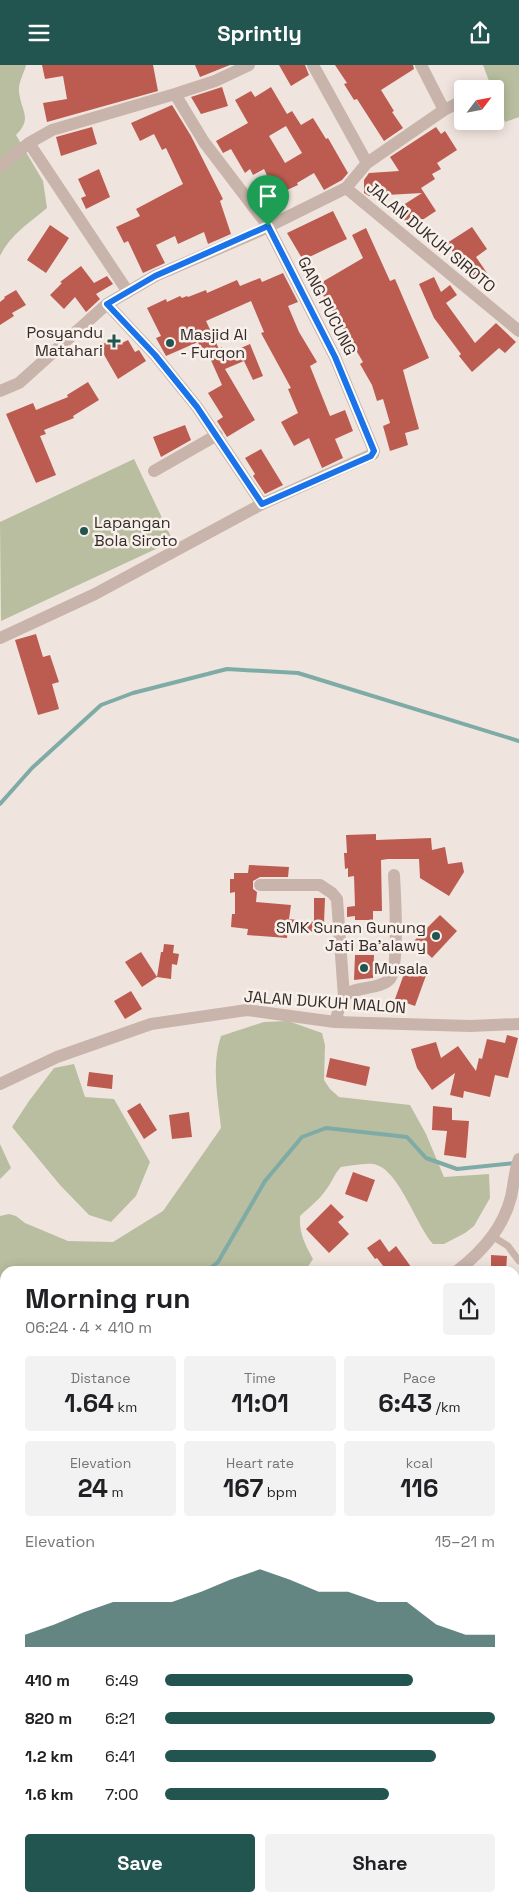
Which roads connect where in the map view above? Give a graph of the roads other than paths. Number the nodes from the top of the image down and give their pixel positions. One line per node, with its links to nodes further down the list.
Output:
1 (249, 65): 4 (street)
2 (313, 65): 8 (street, JALAN DUKUH SIROTO)
3 (421, 65): 6 (street)
4 (175, 94): 7 (street); 11 (street)
5 (454, 105): 6 (street, JALAN DUKUH SIROTO)
6 (444, 110): 8 (street, JALAN DUKUH SIROTO)
7 (29, 143): 9 (street); 12 (street)
8 (368, 163): 10 (street, JALAN DUKUH SIROTO)
9 (0, 165)
10 (346, 187): 11 (street, JALAN DUKUH SIROTO); 14 (street, JALAN DUKUH SIROTO)
11 (268, 226): 12 (street, JALAN DUKUH SIROTO); 18 (street, GANG PUCUNG)
12 (128, 292): 13 (street, JALAN DUKUH SIROTO)
13 (107, 304): 15 (street, JALAN DUKUH SIROTO); 16 (street)
14 (519, 331)
15 (0, 391)
16 (217, 435): 17 (street); 18 (street)
17 (154, 471)
18 (262, 504): 19 (street)
19 (0, 638)
20 (394, 875): 22 (street)
21 (260, 885): 22 (street)
22 (344, 997): 23 (street)
23 (335, 1023): 24 (street, JALAN DUKUH MALON); 25 (street, JALAN DUKUH MALON)
24 (519, 1024)
25 (0, 1084)
26 (517, 1164): 27 (street)
27 (492, 1236): 28 (lane); 29 (street)
28 (519, 1261)
29 (463, 1266)

